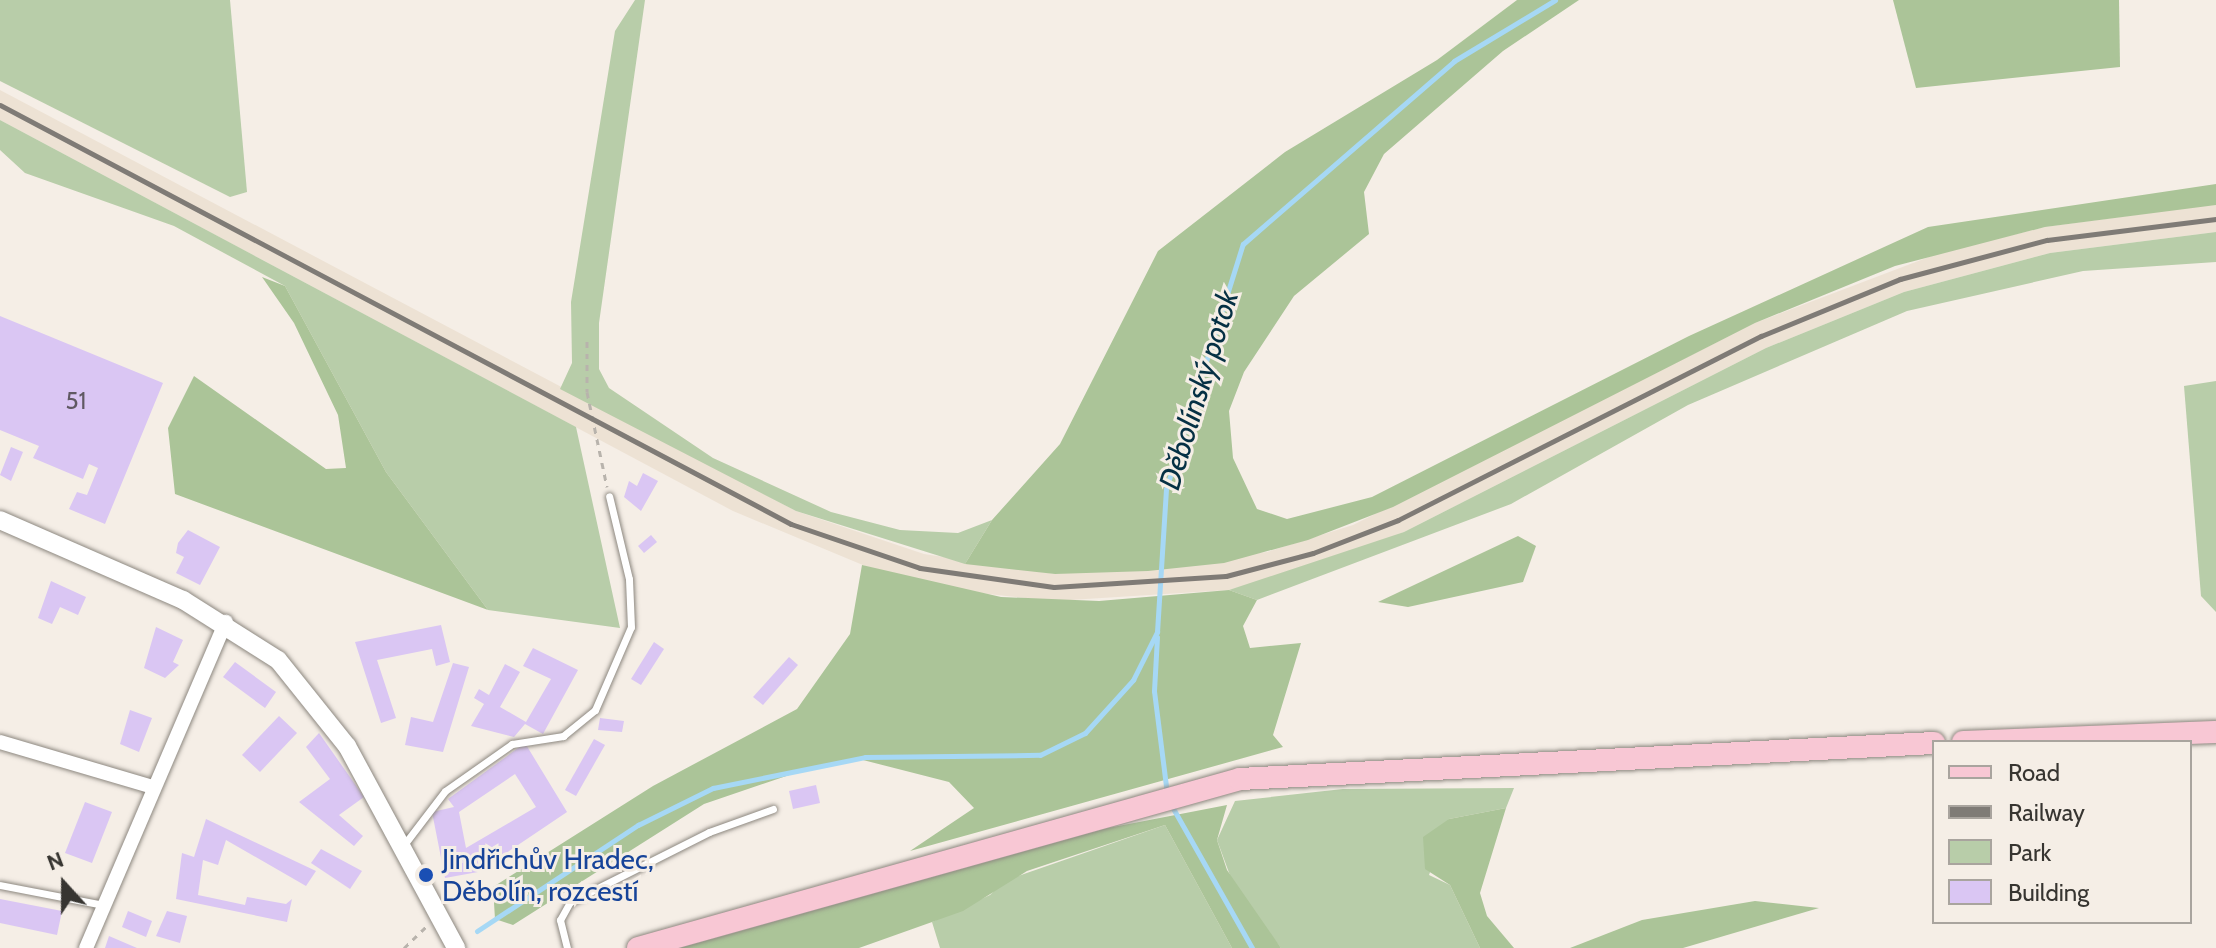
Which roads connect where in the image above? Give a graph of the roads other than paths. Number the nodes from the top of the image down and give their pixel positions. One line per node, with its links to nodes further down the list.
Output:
1 (609, 496): 10 (lane)
2 (0, 520): 3 (street)
3 (226, 622): 8 (street); 10 (street)
4 (2216, 732): 5 (main road)
5 (2014, 740)
6 (0, 742): 8 (street)
7 (1932, 743): 16 (main road)
8 (153, 787): 12 (street)
9 (773, 809): 15 (lane)
10 (403, 846): 14 (street)
11 (0, 885): 12 (lane)
12 (104, 905): 13 (street)
13 (86, 948)
14 (456, 948)
15 (567, 948)
16 (638, 948)

